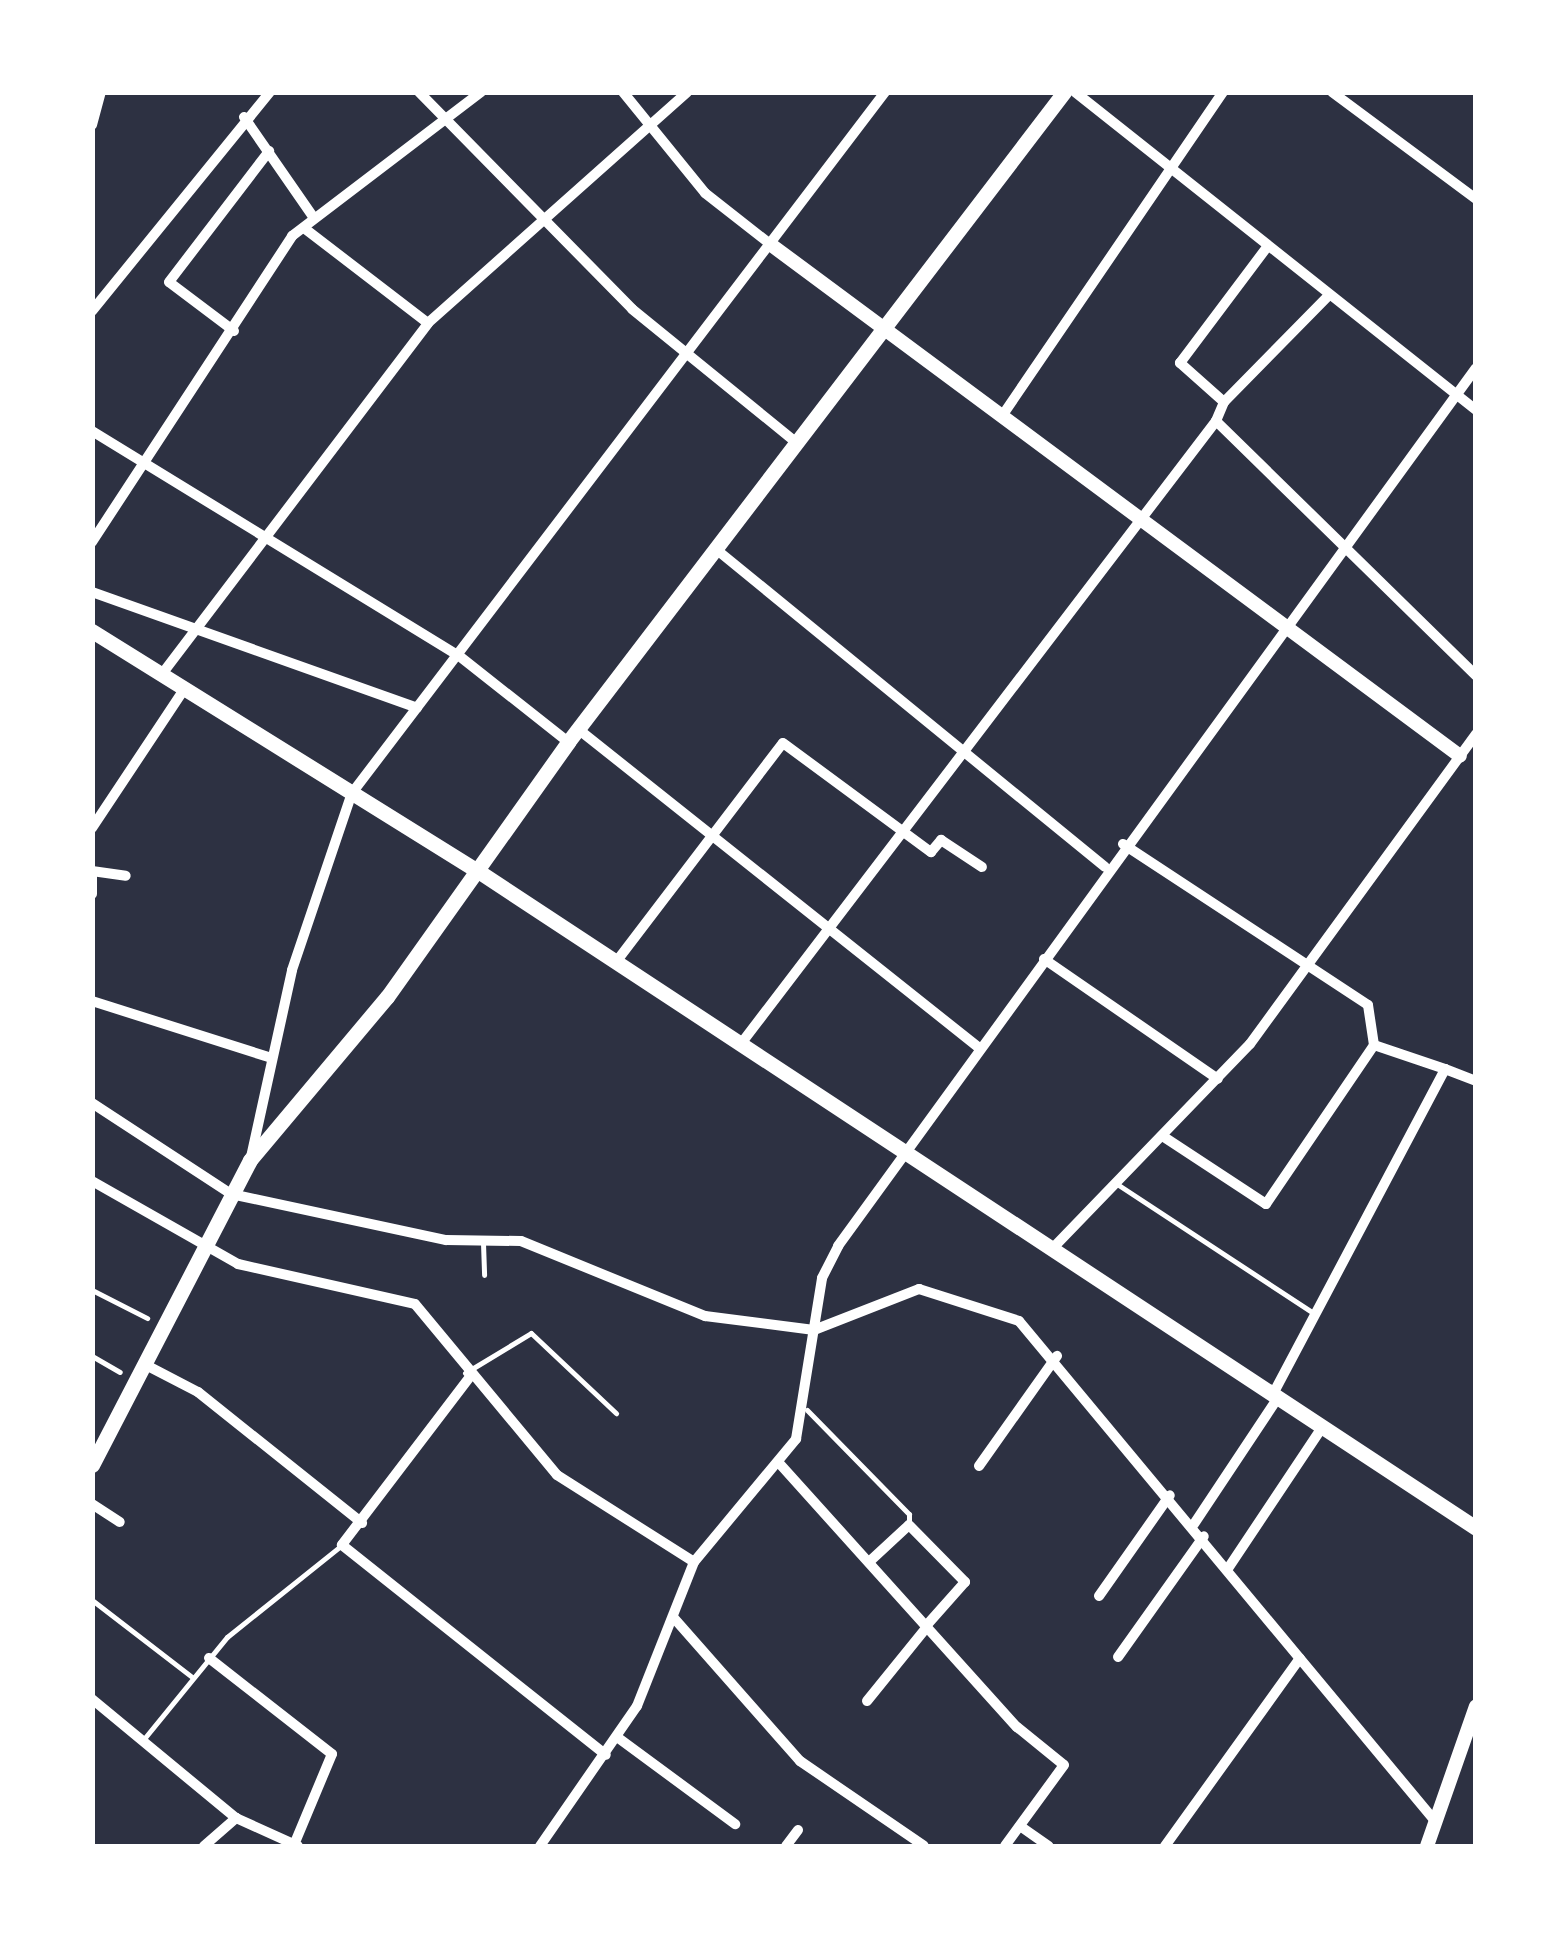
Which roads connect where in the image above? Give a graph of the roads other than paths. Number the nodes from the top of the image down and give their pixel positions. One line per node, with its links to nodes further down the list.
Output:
1 (101, 92): 14 (street)
2 (270, 92): 12 (street)
3 (420, 92): 13 (street)
4 (480, 92): 13 (street)
5 (622, 92): 15 (street)
6 (687, 92): 15 (street)
7 (885, 92): 22 (street)
8 (1064, 92): 27 (main road)
9 (1075, 92): 17 (street)
10 (1223, 92): 17 (street)
11 (1332, 92): 18 (street)
12 (244, 117): 16 (street); 25 (street)
13 (446, 120): 19 (street); 20 (street)
14 (92, 125)
15 (650, 127): 20 (street); 22 (street)
16 (270, 151): 19 (street); 28 (street)
17 (1170, 167): 23 (street); 34 (street)
18 (1476, 199)
19 (314, 218): 21 (street)
20 (542, 218): 26 (street); 29 (street)
21 (304, 228): 26 (street); 28 (street)
22 (770, 244): 27 (street); 29 (street)
23 (1268, 247): 24 (street); 32 (street)
24 (1329, 296): 31 (street); 32 (street)
25 (92, 311)
26 (428, 323): 40 (street)
27 (883, 326): 34 (street); 37 (main road)
28 (234, 331): 38 (street)
29 (685, 355): 37 (street); 48 (street)
30 (1476, 368): 31 (street)
31 (1455, 395): 33 (street); 42 (street)
32 (1224, 402): 35 (street)
33 (1476, 410)
34 (1002, 416): 39 (street)
35 (1216, 421): 39 (street); 42 (street)
36 (92, 431): 38 (street)
37 (798, 443): 43 (main road)
38 (148, 463): 40 (street); 41 (street)
39 (1134, 521): 46 (street); 55 (street)
40 (265, 536): 45 (street); 48 (street)
41 (92, 542)
42 (1343, 547): 46 (street); 50 (street)
43 (717, 550): 54 (main road); 55 (street)
44 (92, 592): 45 (street)
45 (193, 629): 49 (street); 52 (street)
46 (1281, 630): 56 (street); 61 (street)
47 (92, 631): 49 (main road)
48 (458, 655): 52 (street); 54 (street)
49 (162, 674): 51 (main road)
50 (1476, 676)
51 (184, 688): 57 (main road); 58 (street)
52 (417, 708): 57 (street)
53 (1476, 734): 56 (street)
54 (573, 736): 60 (street); 64 (main road)
55 (961, 750): 59 (street); 63 (street)
56 (1460, 756): 71 (street)
57 (352, 793): 64 (main road); 76 (street)
58 (92, 828)
59 (901, 828): 60 (street); 62 (street); 68 (street)
60 (710, 834): 68 (street); 70 (street)
61 (1123, 844): 63 (street); 71 (street)
62 (982, 867)
63 (1105, 867): 69 (street)
64 (475, 869): 70 (main road); 83 (main road)
65 (92, 874): 66 (street); 67 (street)
66 (126, 876)
67 (92, 894)
68 (828, 930): 74 (street); 75 (street)
69 (1044, 959): 75 (street); 78 (street)
70 (616, 962): 74 (main road)
71 (1313, 967): 73 (street); 78 (street)
72 (92, 1002): 76 (street)
73 (1374, 1045): 77 (street); 81 (street)
74 (740, 1046): 82 (main road)
75 (978, 1047): 82 (street)
76 (269, 1058): 83 (street)
77 (1445, 1069): 79 (street); 92 (street)
78 (1218, 1079): 81 (street)
79 (1476, 1081)
80 (92, 1102): 86 (street)
81 (1164, 1137): 85 (street)
82 (903, 1154): 89 (main road); 94 (street)
83 (250, 1160): 86 (main road)
84 (92, 1181): 88 (street)
85 (1117, 1184): 89 (street); 92 (lane)
86 (231, 1194): 87 (street); 88 (main road)
87 (483, 1240): 90 (lane); 94 (street)
88 (204, 1245): 97 (main road); 99 (street)
89 (1051, 1250): 100 (main road)
90 (484, 1275)
91 (92, 1290): 93 (lane)
92 (1316, 1315): 100 (street)
93 (147, 1318)
94 (814, 1330): 96 (street); 101 (street)
95 (92, 1356): 98 (lane)
96 (1057, 1356): 106 (street); 107 (street)
97 (144, 1364): 105 (main road); 110 (street)
98 (120, 1372)
99 (467, 1376): 102 (lane); 110 (street); 116 (street)
100 (1274, 1398): 103 (main road); 111 (street)
101 (807, 1410): 104 (street); 112 (lane)
102 (616, 1412)
103 (1321, 1429): 113 (main road); 118 (street)
104 (779, 1463): 116 (street); 117 (street)
105 (92, 1465)
106 (980, 1466)
107 (1170, 1495): 111 (street); 119 (street)
108 (92, 1504): 109 (street)
109 (120, 1522)
110 (362, 1523): 115 (street)
111 (1194, 1524): 114 (street)
112 (909, 1525): 117 (street); 122 (street)
113 (1476, 1528)
114 (1204, 1536): 118 (street); 123 (street)
115 (342, 1545): 124 (lane); 132 (street)
116 (694, 1562): 121 (street)
117 (868, 1562): 122 (street)
118 (1229, 1567): 125 (street)
119 (1099, 1596)
120 (92, 1600): 126 (lane)
121 (672, 1617): 130 (street); 142 (street)
122 (926, 1626): 128 (street); 136 (street)
123 (1118, 1657)
124 (209, 1658): 126 (lane); 139 (street)
125 (1300, 1658): 134 (street); 145 (street)
126 (192, 1677): 131 (lane)
127 (92, 1698): 131 (street)
128 (867, 1701)
129 (1476, 1706): 134 (street)
130 (617, 1737): 132 (street); 135 (street)
131 (143, 1740): 133 (street)
132 (606, 1755): 140 (street)
133 (236, 1818): 138 (street); 139 (street)
134 (1435, 1821): 146 (street)
135 (735, 1824)
136 (1020, 1826): 143 (street); 144 (street)
137 (798, 1830): 141 (street)
138 (204, 1846)
139 (296, 1846)
140 (540, 1846)
141 (786, 1846)
142 (924, 1846)
143 (1006, 1846)
144 (1049, 1846)
145 (1165, 1846)
146 (1427, 1846)

